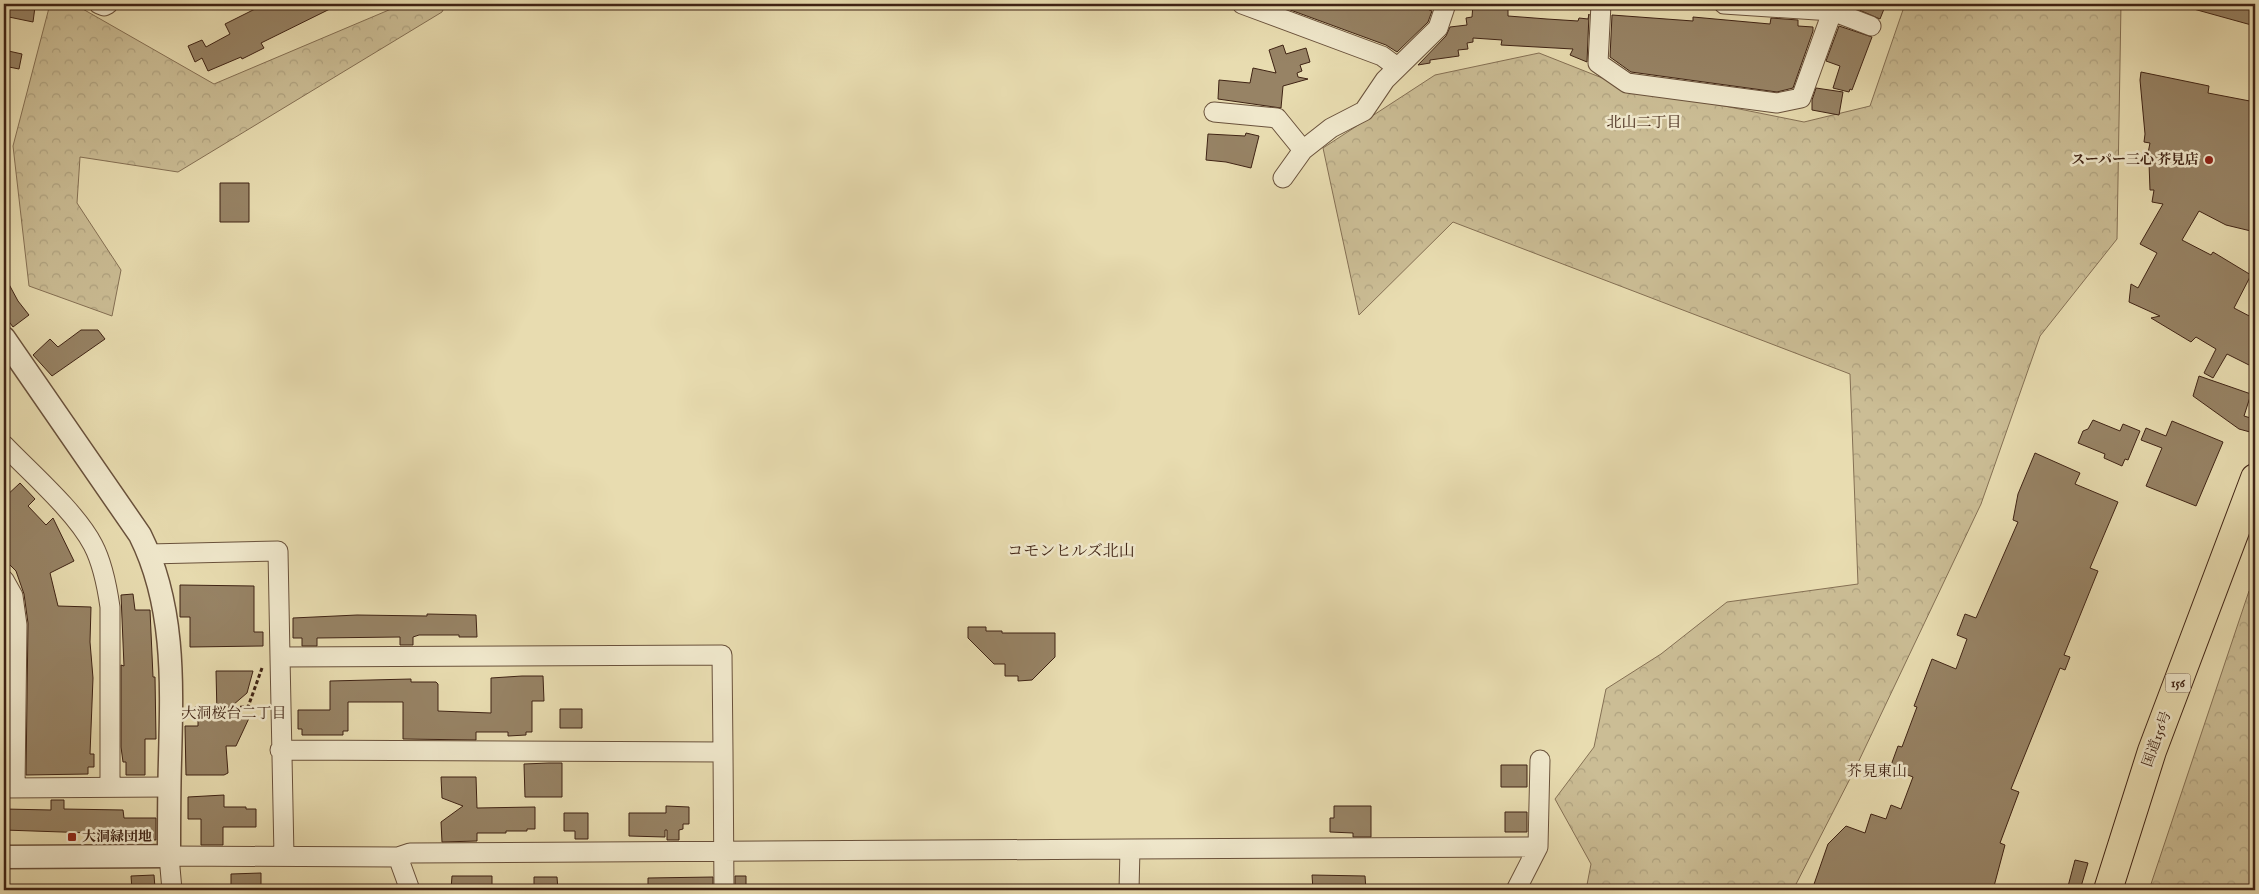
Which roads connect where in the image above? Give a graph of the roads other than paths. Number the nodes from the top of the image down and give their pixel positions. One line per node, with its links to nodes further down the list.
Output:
1 (99, 4): 2 (street)
2 (108, 4)
3 (1242, 4): 10 (street)
4 (1446, 4): 10 (street)
5 (1601, 4): 8 (street)
6 (1724, 4): 7 (street)
7 (1744, 4): 8 (street)
8 (1834, 8): 9 (street)
9 (1871, 26)
10 (1397, 67): 12 (street)
11 (1214, 112): 12 (street)
12 (1304, 150): 13 (street)
13 (1283, 178)
14 (4, 338): 17 (street)
15 (8, 457): 25 (street)
16 (2255, 478): 40 (highway, 国道156号 / 156)
17 (149, 554): 20 (street); 26 (street)
18 (4, 580): 19 (street)
19 (10, 612): 21 (street)
20 (280, 657): 22 (street); 23 (street)
21 (10, 703): 27 (street)
22 (280, 750): 23 (street); 32 (street)
23 (723, 752): 30 (street)
24 (1540, 760): 28 (street)
25 (110, 787): 26 (street); 27 (street)
26 (169, 787): 31 (street)
27 (9, 788)
28 (1538, 847): 29 (street); 39 (street)
29 (1130, 849): 30 (street); 38 (street)
30 (724, 850): 34 (street); 37 (street)
31 (169, 856): 32 (street); 33 (street); 35 (street)
32 (284, 856): 34 (street)
33 (4, 857)
34 (398, 857): 36 (street)
35 (172, 890)
36 (410, 890)
37 (724, 890)
38 (1129, 890)
39 (1516, 890)
40 (2108, 890)

